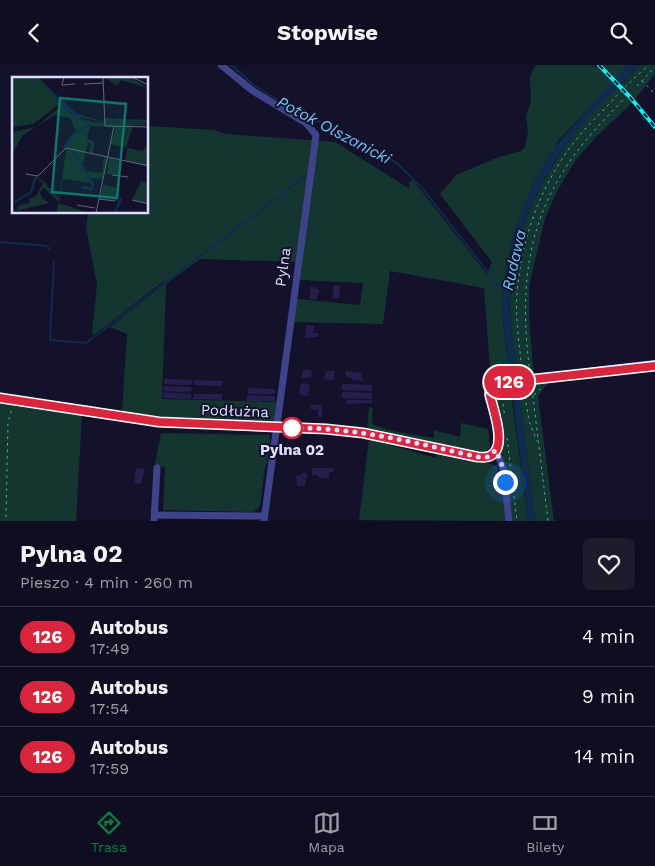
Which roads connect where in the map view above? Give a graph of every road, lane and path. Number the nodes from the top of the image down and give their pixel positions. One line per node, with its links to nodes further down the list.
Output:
1 (221, 65): 14 (street, Pylna)
2 (649, 65): 9 (path)
3 (655, 67): 4 (path)
4 (642, 81): 5 (path); 6 (path)
5 (637, 86)
6 (655, 94)
7 (623, 100): 9 (path)
8 (655, 365): 9 (street)
9 (526, 381): 10 (street, bridge); 16 (path); 16 (path)
10 (500, 383): 13 (path); 17 (street)
11 (0, 398): 12 (street, Podłużna)
12 (15, 400): 14 (street, Podłużna); 19 (path)
13 (505, 424)
14 (277, 427): 17 (street, Podłużna); 21 (street, Pylna)
15 (506, 432): 23 (path)
16 (538, 443): 24 (path)
17 (496, 450): 22 (street)
18 (157, 468): 20 (street)
19 (6, 517)
20 (155, 518): 21 (street)
21 (264, 518)
22 (510, 521)
23 (517, 521)
24 (548, 521)

